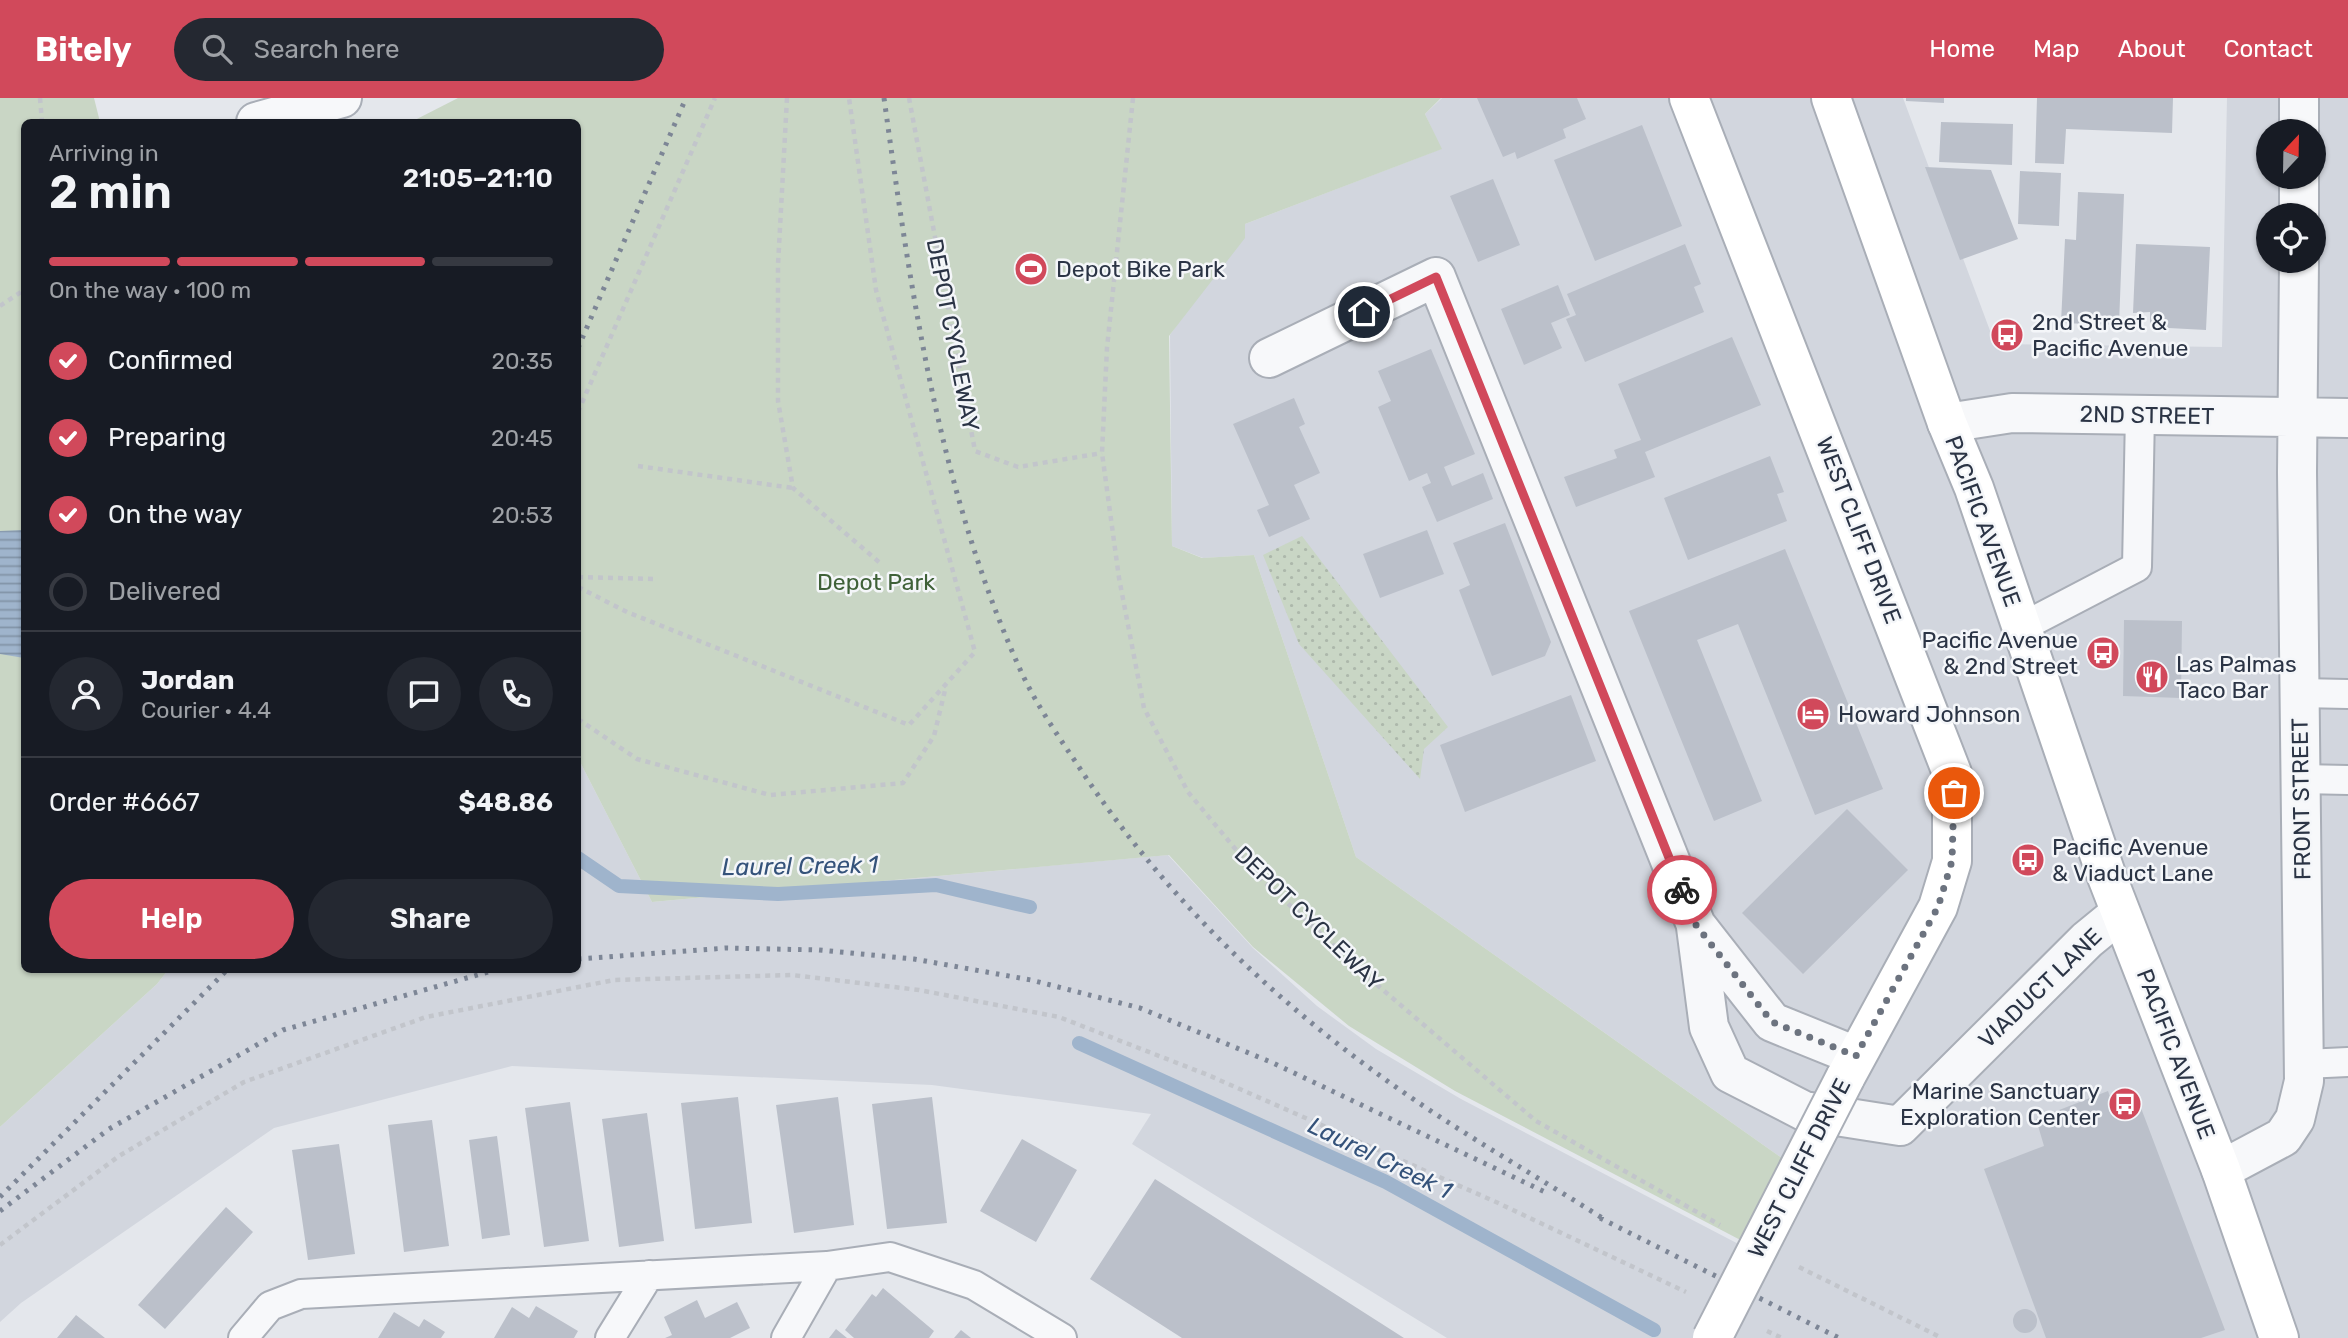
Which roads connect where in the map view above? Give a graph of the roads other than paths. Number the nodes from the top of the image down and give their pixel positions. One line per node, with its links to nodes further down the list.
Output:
1 (342, 98): 5 (street)
2 (1689, 98): 22 (main road, WEST CLIFF DRIVE)
3 (1831, 98): 12 (main road, PACIFIC AVENUE)
4 (2299, 98): 6 (street)
5 (267, 119)
6 (2299, 119)
7 (2299, 273): 10 (street, FRONT STREET)
8 (1269, 358): 19 (street)
9 (2140, 414): 10 (street, 2ND STREET); 12 (street, 2ND STREET); 13 (lane)
10 (2297, 418): 11 (street, 2ND STREET); 14 (street, FRONT STREET)
11 (2348, 418)
12 (1947, 423): 13 (main road, PACIFIC AVENUE)
13 (2022, 627): 18 (main road, PACIFIC AVENUE)
14 (2300, 693): 15 (lane); 16 (street, FRONT STREET)
15 (2348, 694)
16 (2301, 779): 17 (lane); 21 (street, FRONT STREET)
17 (2348, 780)
18 (2120, 913): 19 (street, VIADUCT LANE); 23 (main road, PACIFIC AVENUE)
19 (1696, 925): 22 (street)
20 (2348, 1062): 21 (lane)
21 (2305, 1064): 23 (street, FRONT STREET)
22 (1851, 1067): 30 (main road, WEST CLIFF DRIVE, bridge)
23 (2221, 1170): 31 (main road, PACIFIC AVENUE)
24 (827, 1266): 25 (lane); 28 (lane); 29 (lane)
25 (649, 1275): 26 (lane); 27 (lane)
26 (243, 1338)
27 (610, 1338)
28 (786, 1338)
29 (1062, 1338)
30 (1712, 1338)
31 (2279, 1338)

